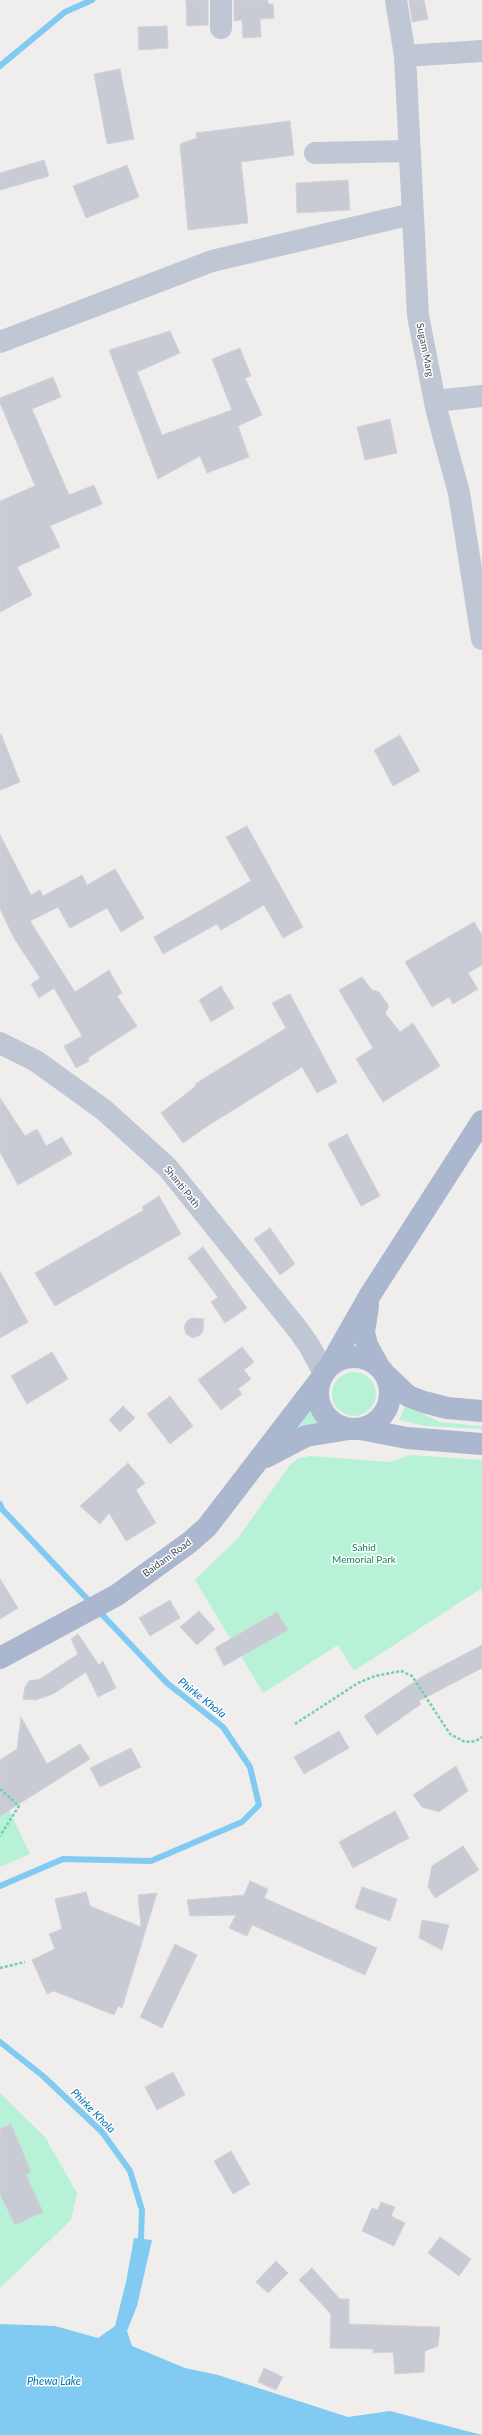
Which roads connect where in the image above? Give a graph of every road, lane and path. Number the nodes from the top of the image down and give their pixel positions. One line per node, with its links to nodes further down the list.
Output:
1 (221, 0): 3 (street)
2 (396, 0): 5 (street, Sugam Marg)
3 (221, 28)
4 (482, 51): 5 (street)
5 (405, 56): 6 (street, Sugam Marg)
6 (410, 151): 7 (street); 8 (street, Sugam Marg)
7 (315, 153)
8 (412, 214): 9 (street); 11 (street, Sugam Marg)
9 (0, 342)
10 (482, 396): 11 (street)
11 (435, 401): 12 (street, Sugam Marg)
12 (482, 639)
13 (0, 1043): 17 (street, Shanti Path)
14 (482, 1120): 15 (main road)
15 (370, 1295): 16 (main road); 17 (main road)
16 (382, 1371): 17 (main road, Baidam Road); 18 (main road, Baidam Road); 19 (main road, Baidam Road)
17 (324, 1374): 19 (main road, Baidam Road); 21 (main road, Baidam Road)
18 (482, 1411)
19 (354, 1429): 20 (main road, Baidam Road); 21 (main road, Baidam Road)
20 (482, 1444)
21 (250, 1469): 22 (main road, Baidam Road)
22 (0, 1658)
23 (295, 1724): 24 (path)
24 (482, 1737)
25 (0, 1789): 26 (path)
26 (0, 1836)
27 (25, 1962): 28 (path)
28 (0, 1968)

